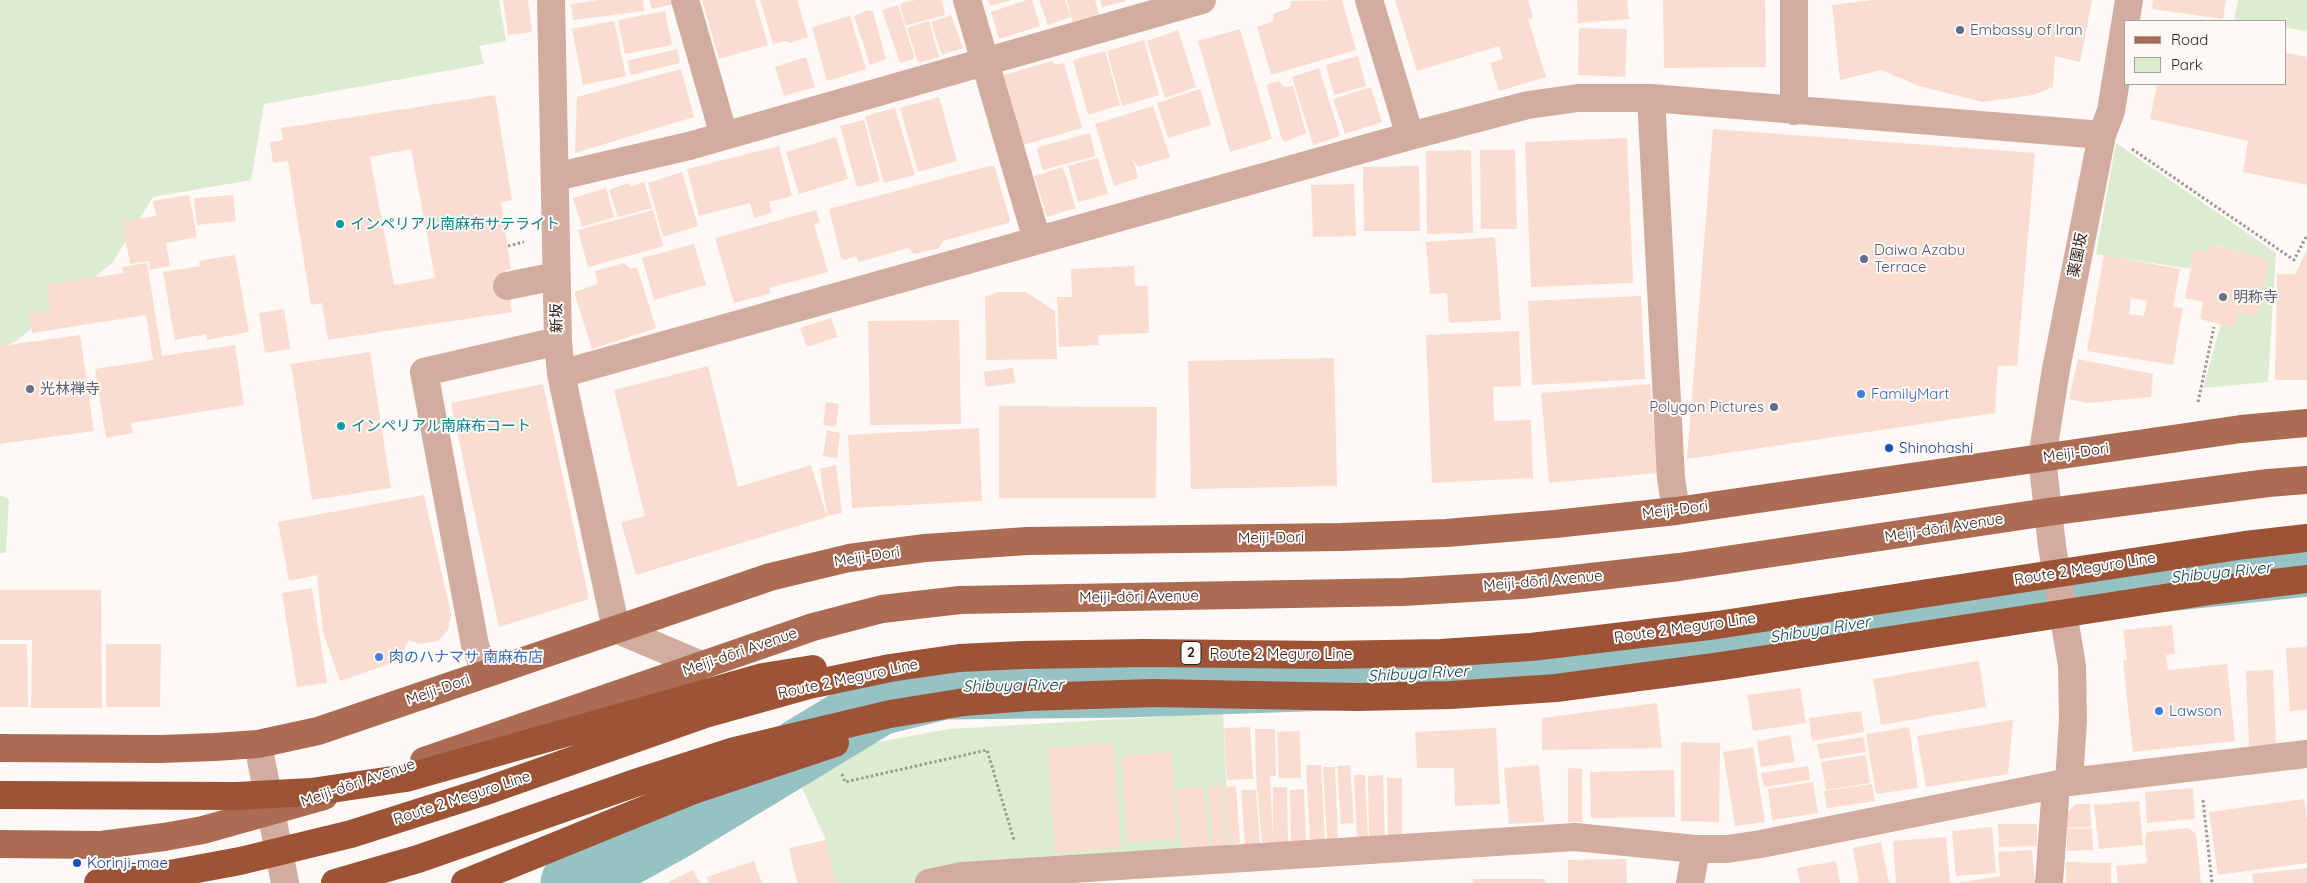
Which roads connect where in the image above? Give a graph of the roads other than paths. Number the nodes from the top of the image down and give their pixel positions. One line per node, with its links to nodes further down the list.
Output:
1 (551, 0): 16 (street, 新坂)
2 (685, 0): 14 (street)
3 (967, 0): 10 (street)
4 (1202, 0): 10 (street)
5 (1369, 0): 15 (street)
6 (1794, 0): 12 (street)
7 (2129, 0): 8 (street, 薬園坂)
8 (2126, 20)
9 (2124, 31): 13 (street, 薬園坂)
10 (985, 60): 14 (street); 17 (street)
11 (1651, 98): 12 (street); 15 (street); 25 (street)
12 (1794, 111): 13 (street)
13 (2102, 135): 23 (street, 薬園坂)
14 (724, 136): 16 (street)
15 (1410, 136): 17 (street)
16 (555, 177): 18 (street, 新坂)
17 (1037, 240): 21 (street)
18 (556, 276): 19 (street); 20 (street, 新坂)
19 (507, 286)
20 (558, 342): 21 (street, 新坂); 32 (street)
21 (561, 374): 29 (street, 新坂)
22 (2307, 424): 23 (main road, Meiji-Dori)
23 (2042, 458): 25 (main road, Meiji-Dori); 26 (street, 薬園坂)
24 (2307, 480): 26 (main road, Meiji-dōri Avenue)
25 (1676, 511): 29 (main road, Meiji-Dori)
26 (2048, 512): 31 (main road, Meiji-dōri Avenue); 37 (street, 薬園坂, bridge)
27 (2307, 538): 30 (highway, Route 2 Meguro Line / 2, bridge)
28 (2307, 579): 33 (highway, bridge)
29 (616, 630): 31 (street); 32 (main road, Meiji-Dori)
30 (959, 658): 38 (highway, bridge); 42 (highway, Route 2 Meguro Line / 2, bridge)
31 (701, 665): 39 (main road, Meiji-dōri Avenue)
32 (486, 673): 34 (main road, Meiji-Dori)
33 (1028, 697): 44 (highway, bridge); 45 (highway, bridge)
34 (258, 744): 35 (main road); 39 (street)
35 (0, 748)
36 (2307, 754): 37 (street)
37 (2062, 783): 41 (street); 48 (street, 薬園坂)
38 (0, 795)
39 (271, 812): 40 (main road, Meiji-dōri Avenue); 43 (street)
40 (0, 844)
41 (1696, 849): 46 (street); 47 (street)
42 (98, 883)
43 (286, 883)
44 (334, 883)
45 (465, 883)
46 (929, 883)
47 (1690, 883)
48 (2049, 883)

